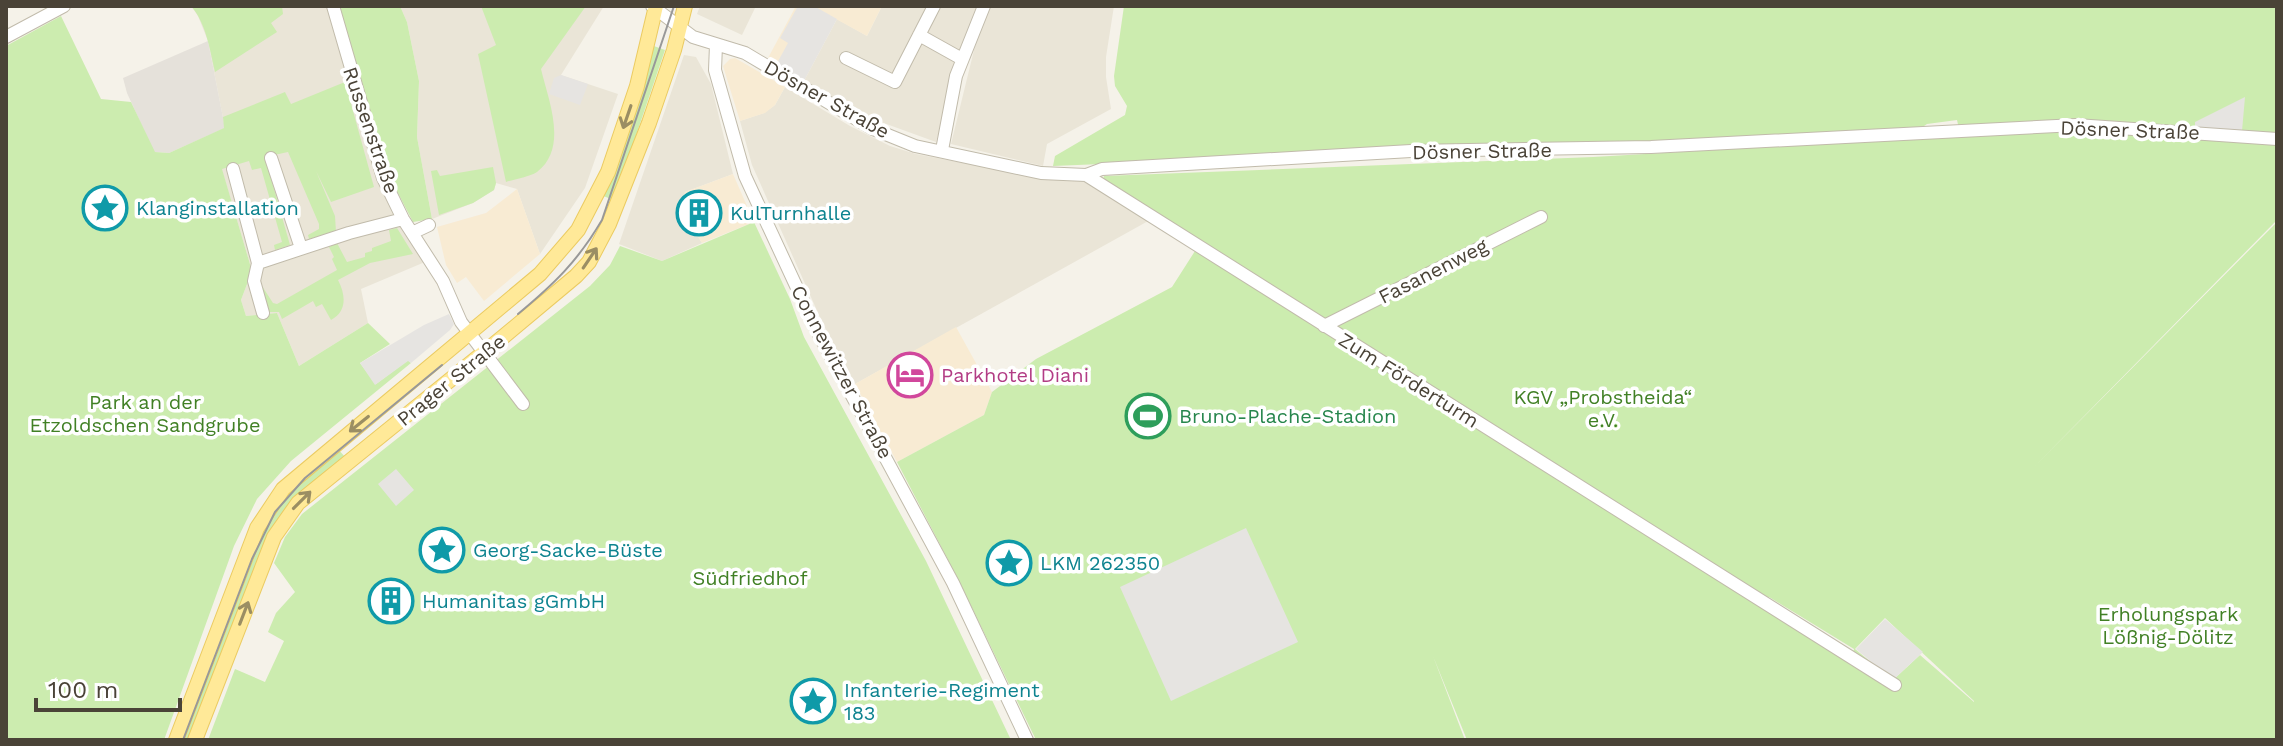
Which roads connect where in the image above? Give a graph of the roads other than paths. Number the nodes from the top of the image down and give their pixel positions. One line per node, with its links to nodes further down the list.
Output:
1 (64, 6): 9 (street)
2 (333, 6): 19 (street, Russenstraße)
3 (685, 6): 7 (main road, Prager Straße)
4 (934, 6): 8 (street)
5 (984, 6): 12 (street)
6 (657, 9): 7 (street); 26 (main road, Prager Straße, one-way to 26)
7 (680, 26): 10 (street); 27 (main road, Prager Straße, one-way to 7)
8 (919, 35): 11 (street); 12 (street)
9 (6, 37)
10 (716, 45): 14 (street, Dösner Straße); 32 (street, Connewitzer Straße)
11 (846, 58)
12 (962, 59): 14 (street)
13 (2277, 139): 17 (street, Dösner Straße)
14 (942, 150): 17 (street, Dösner Straße)
15 (271, 158): 22 (street)
16 (233, 169): 23 (street)
17 (1086, 175): 25 (street, Zum Förderturm)
18 (1541, 217): 25 (street, Fasanenweg)
19 (403, 219): 21 (street, Russenstraße); 22 (street)
20 (429, 225): 21 (street)
21 (412, 233): 26 (street, Russenstraße)
22 (301, 248): 23 (street)
23 (258, 263): 24 (street)
24 (263, 313)
25 (1324, 326): 29 (street, Zum Förderturm)
26 (469, 332): 27 (street, Russenstraße); 30 (main road, Prager Straße, one-way to 30)
27 (484, 352): 28 (street, Russenstraße); 31 (main road, Prager Straße, one-way to 27)
28 (523, 404)
29 (1895, 685)
30 (176, 740)
31 (195, 740)
32 (1027, 740)

